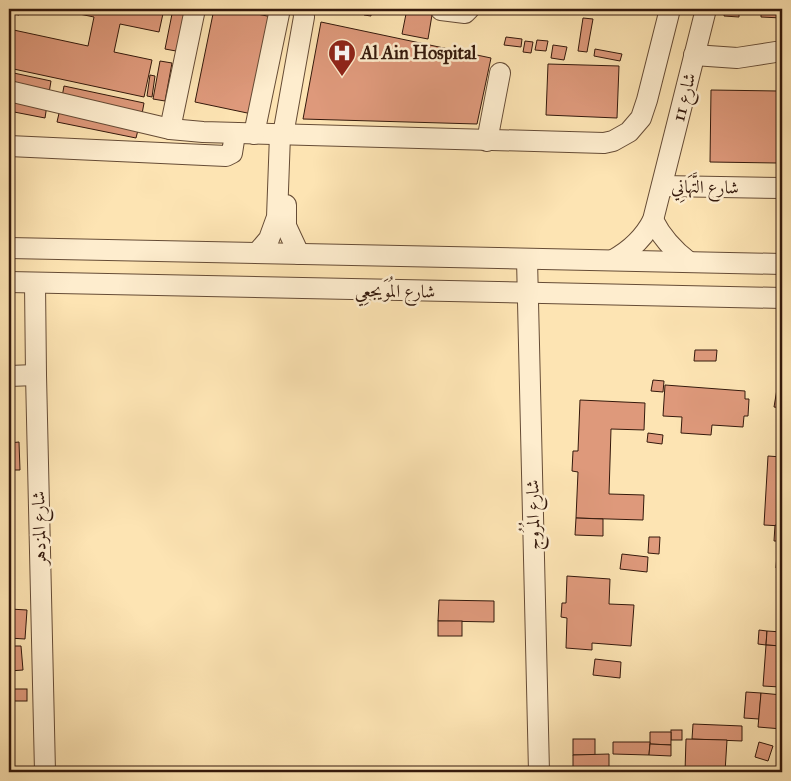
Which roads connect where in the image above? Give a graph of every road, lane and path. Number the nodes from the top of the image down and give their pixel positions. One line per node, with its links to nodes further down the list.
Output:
1 (195, 9): 12 (street)
2 (280, 9): 13 (street)
3 (303, 9): 14 (street)
4 (469, 9): 7 (street)
5 (670, 9): 15 (street)
6 (706, 9): 9 (street, شارع 11)
7 (441, 10)
8 (782, 51): 9 (street)
9 (694, 55): 17 (street, شارع 11)
10 (500, 73): 15 (street)
11 (9, 91): 12 (street)
12 (170, 129): 13 (street)
13 (245, 134): 14 (street); 16 (street)
14 (284, 135): 15 (street); 21 (street); 22 (street)
15 (487, 141)
16 (9, 146)
17 (662, 186): 18 (street, شارع التَّهَانِي); 19 (street, شارع التَّهَانِي)
18 (782, 188)
19 (653, 220): 24 (street, شارع التَّهَانِي); 25 (street)
20 (9, 248): 21 (street, شارع المُوَيجعِي)
21 (257, 253): 22 (street, شارع المُوَيجعِي)
22 (299, 254): 23 (street, شارع المُوَيجعِي)
23 (527, 259): 24 (street, شارع المُوَيجعِي); 29 (street, شارع المُرُوج)
24 (613, 260): 25 (street, شارع المُوَيجعِي)
25 (689, 262): 26 (street, شارع المُوَيجعِي)
26 (782, 264)
27 (9, 282): 28 (street, شارع المُوَيجعِي)
28 (36, 284): 29 (street, شارع المُوَيجعِي); 31 (street, شارع المزدهر)
29 (528, 293): 30 (street, شارع المُوَيجعِي); 34 (street, شارع المُرُوج)
30 (782, 298)
31 (36, 375): 32 (street); 33 (street, شارع المزدهر)
32 (9, 376)
33 (45, 772)
34 (540, 772)

